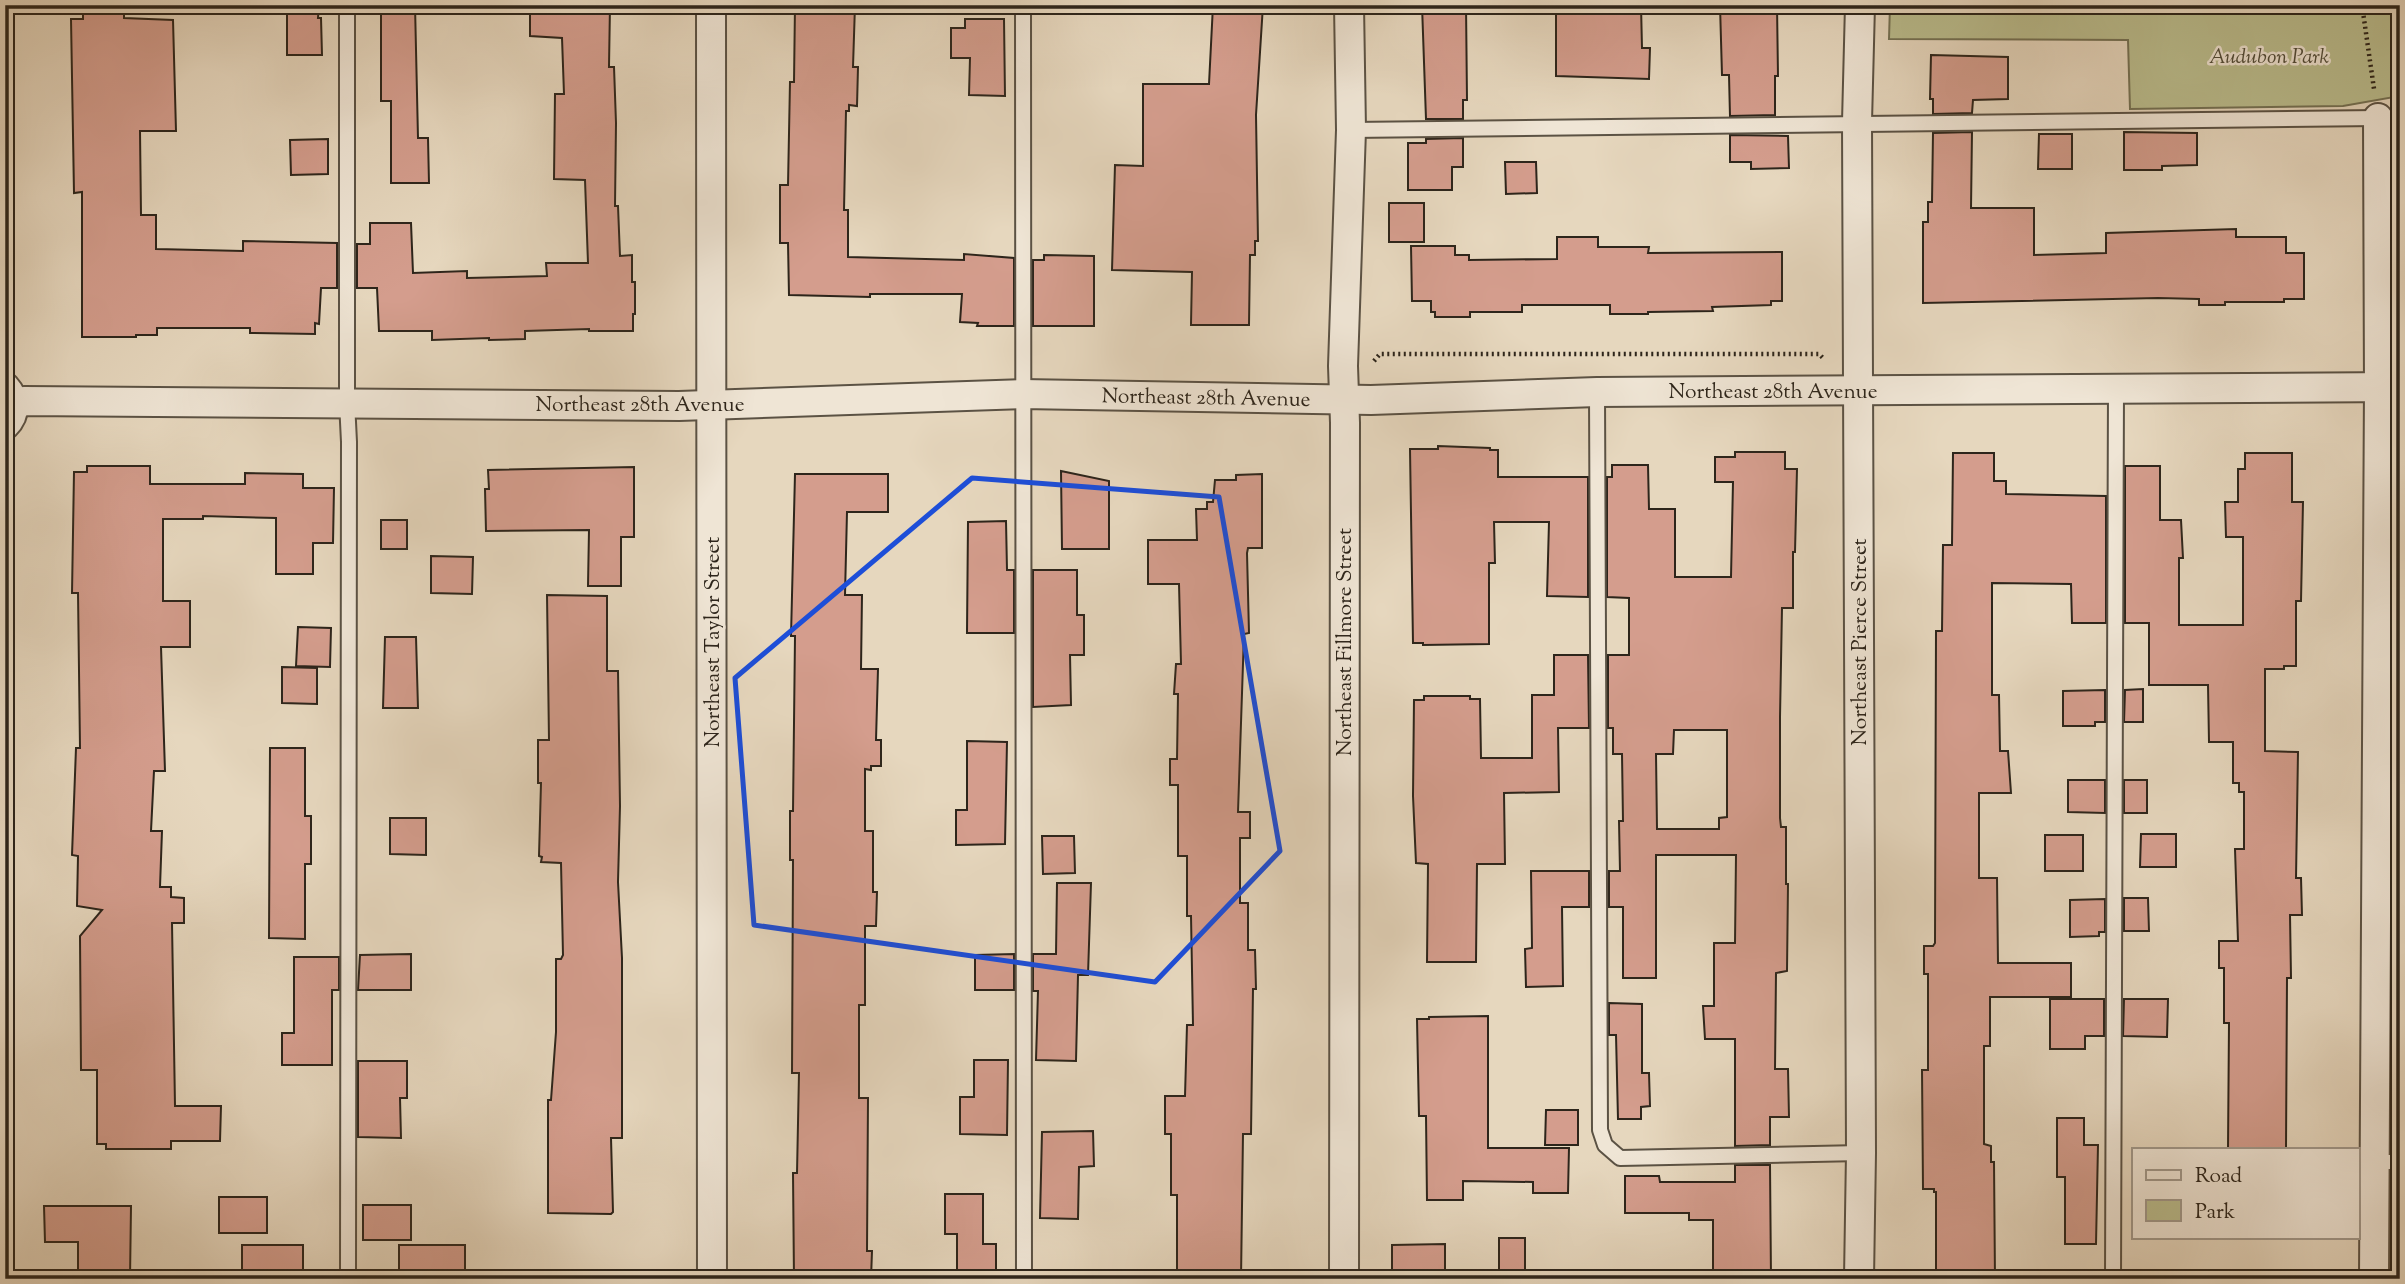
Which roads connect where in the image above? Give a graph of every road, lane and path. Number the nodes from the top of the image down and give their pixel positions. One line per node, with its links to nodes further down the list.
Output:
1 (347, 5): 18 (lane)
2 (711, 5): 19 (street, Northeast Taylor Street)
3 (1023, 5): 16 (lane)
4 (1349, 5): 9 (street, Northeast Fillmore Street)
5 (1860, 5): 8 (street, Northeast Pierce Street)
6 (2362, 5): 7 (path)
7 (2378, 118): 8 (lane); 12 (street)
8 (1857, 122): 9 (lane); 14 (street, Northeast Pierce Street)
9 (1351, 130): 17 (street, Northeast Fillmore Street)
10 (1826, 361): 11 (path)
11 (1371, 366)
12 (2389, 387): 13 (street, Northeast 28th Avenue); 22 (street)
13 (2116, 389): 14 (street, Northeast 28th Avenue); 28 (lane)
14 (1857, 390): 15 (street, Northeast 28th Avenue); 21 (street, Northeast Pierce Street)
15 (1597, 392): 17 (street, Northeast 28th Avenue); 21 (lane)
16 (1022, 394): 17 (street, Northeast 28th Avenue); 19 (street, Northeast 28th Avenue); 25 (lane)
17 (1343, 400): 26 (street, Northeast Fillmore Street)
18 (347, 402): 19 (street, Northeast 28th Avenue); 20 (street, Northeast 28th Avenue); 23 (lane)
19 (712, 405): 24 (street, Northeast Taylor Street)
20 (8, 406)
21 (1861, 1153): 27 (street, Northeast Pierce Street)
22 (2387, 1162): 29 (street)
23 (348, 1279)
24 (712, 1279)
25 (1024, 1279)
26 (1344, 1279)
27 (1859, 1279)
28 (2113, 1279)
29 (2374, 1279)

